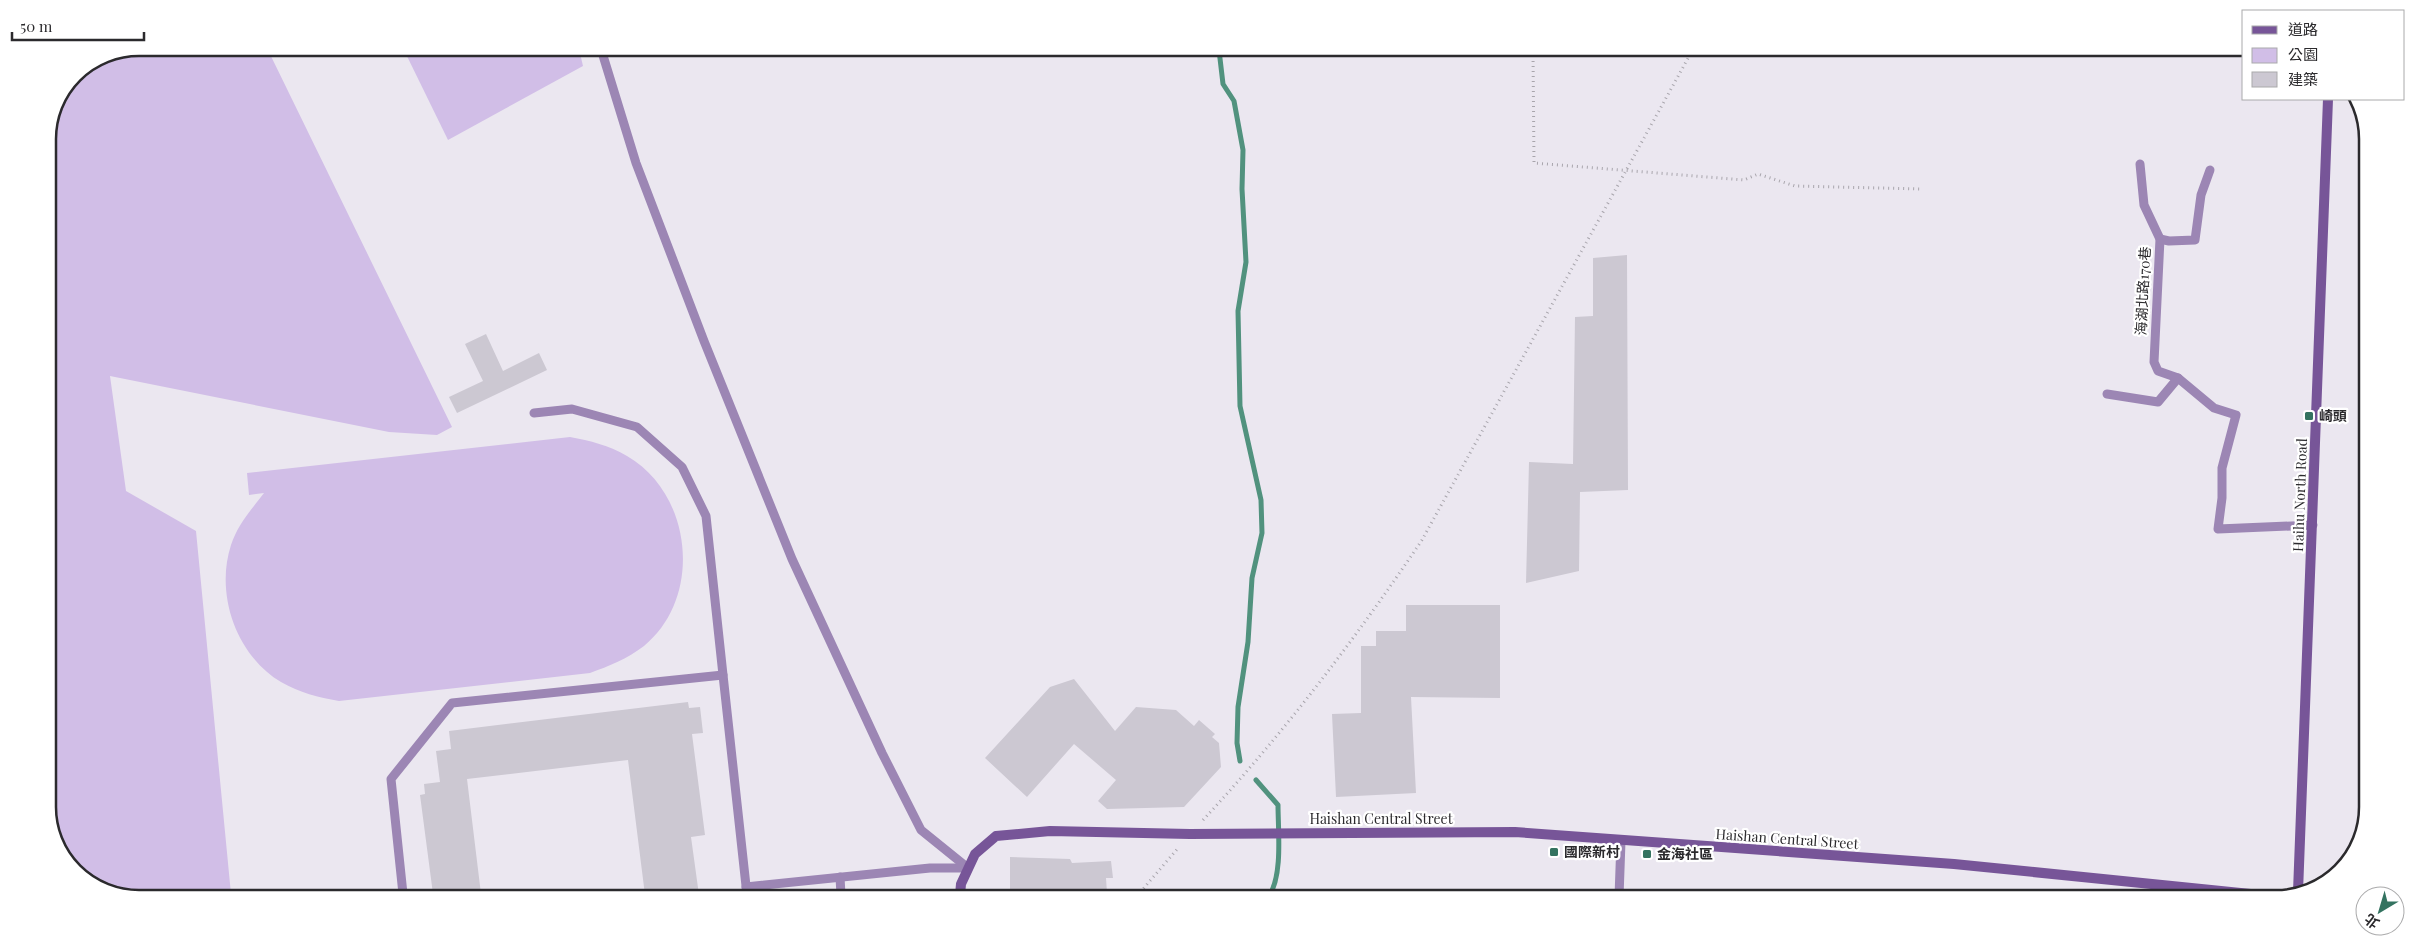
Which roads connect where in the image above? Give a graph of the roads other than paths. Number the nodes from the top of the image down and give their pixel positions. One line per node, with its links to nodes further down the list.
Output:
1 (603, 56): 12 (lane)
2 (2328, 100): 9 (street, Haihu North Road)
3 (2140, 164): 5 (lane, 海湖北路170巷)
4 (2210, 170): 5 (lane)
5 (2160, 239): 6 (lane, 海湖北路170巷)
6 (2178, 378): 7 (lane); 9 (lane, 海湖北路170巷)
7 (2108, 394)
8 (534, 413): 10 (lane)
9 (2313, 525): 14 (street, Haihu North Road)
10 (723, 675): 15 (lane); 16 (lane)
11 (1621, 841): 12 (street, Haishan Central Street); 20 (lane); 21 (street, Haishan Central Street)
12 (968, 868): 13 (lane); 19 (street)
13 (840, 877): 17 (lane); 18 (lane)
14 (2298, 886)
15 (403, 890)
16 (747, 890)
17 (754, 890)
18 (841, 890)
19 (960, 890)
20 (1619, 890)
21 (2211, 890)

